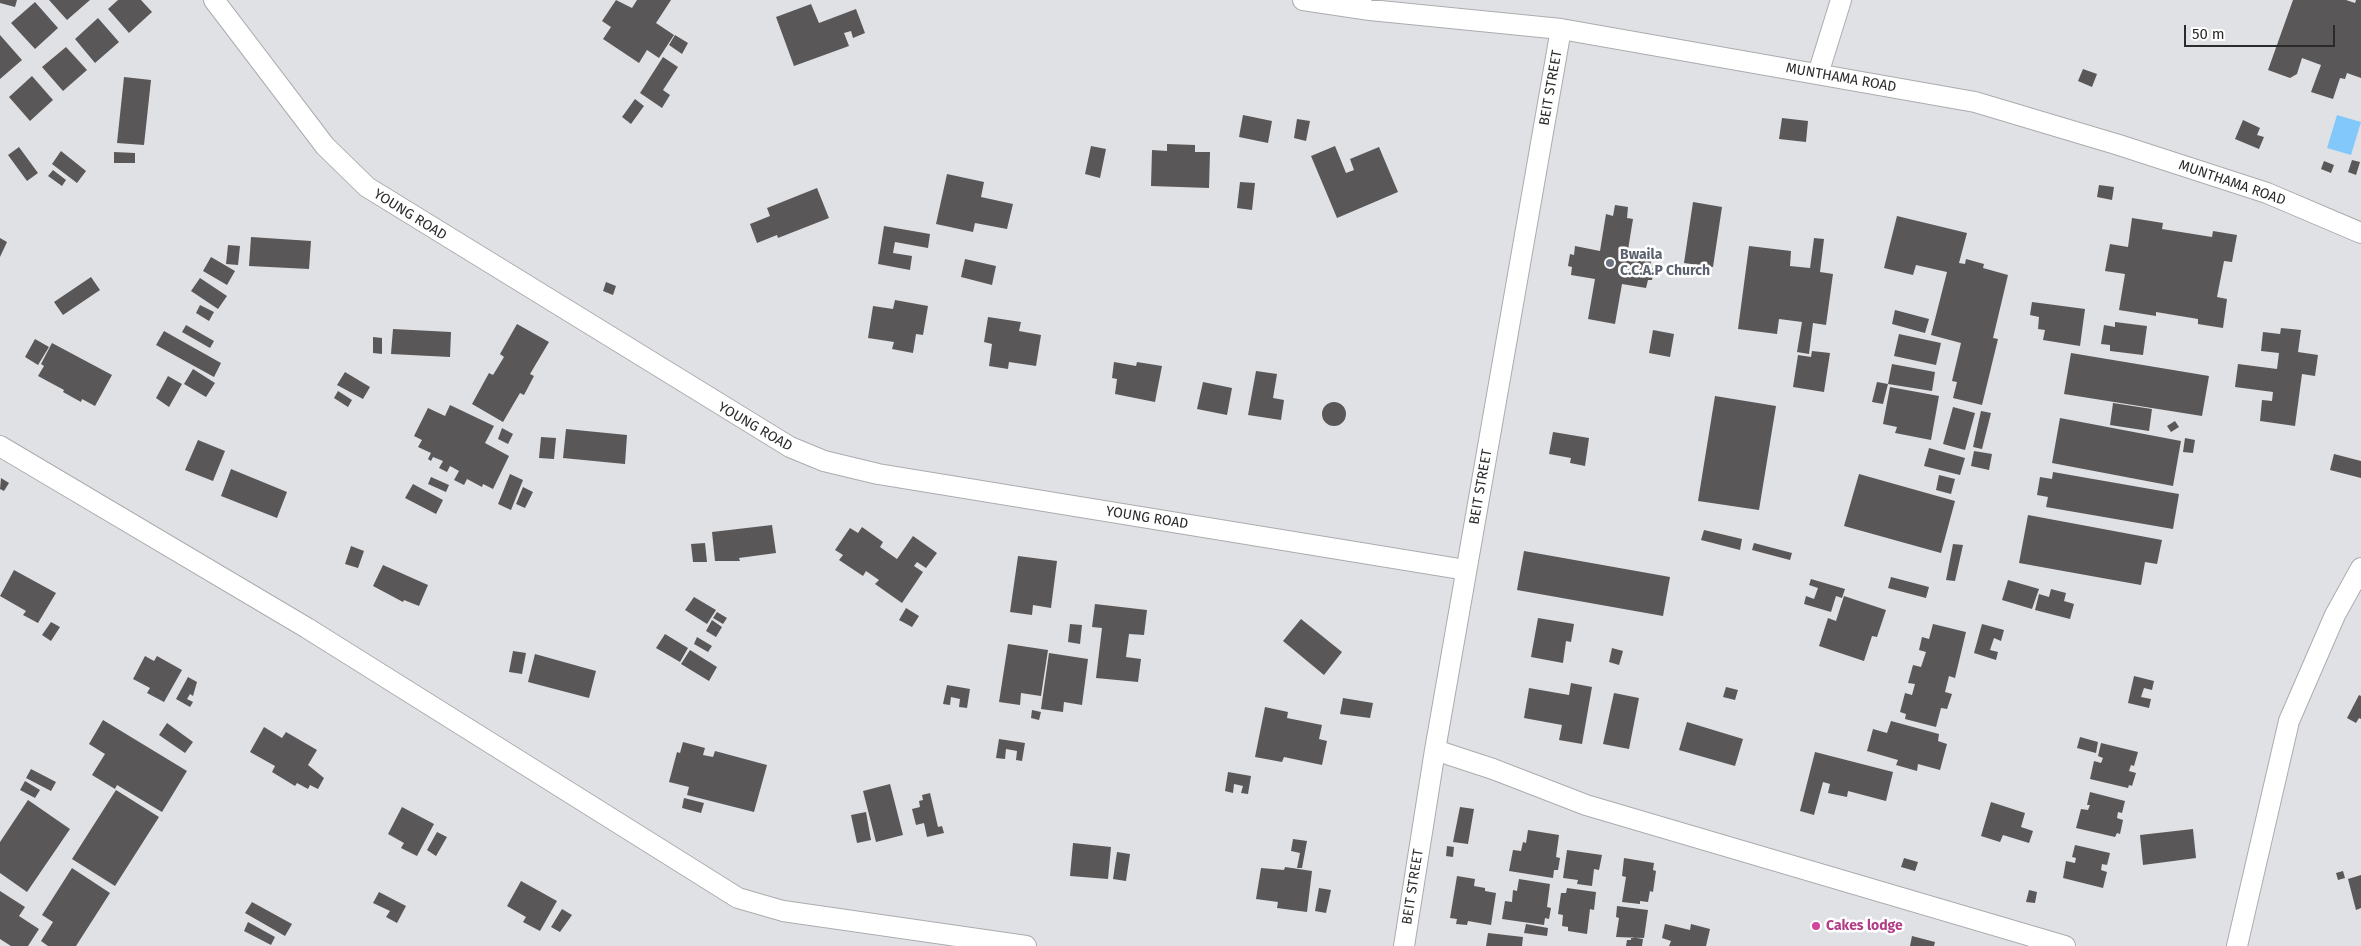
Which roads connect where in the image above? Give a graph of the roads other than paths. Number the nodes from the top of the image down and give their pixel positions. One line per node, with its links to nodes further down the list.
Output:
1 (214, 0): 9 (street, YOUNG ROAD)
2 (1303, 0): 4 (street, MUNTHAMA ROAD)
3 (1841, 0): 5 (street)
4 (1561, 29): 5 (street, MUNTHAMA ROAD); 9 (street, BEIT STREET)
5 (1818, 74): 6 (street, MUNTHAMA ROAD)
6 (2361, 233)
7 (0, 446): 11 (street)
8 (2361, 568): 14 (street)
9 (1466, 570): 10 (street, BEIT STREET)
10 (1435, 750): 12 (street, BEIT STREET); 13 (street)
11 (1026, 946)
12 (1404, 946)
13 (2065, 946)
14 (2237, 946)

